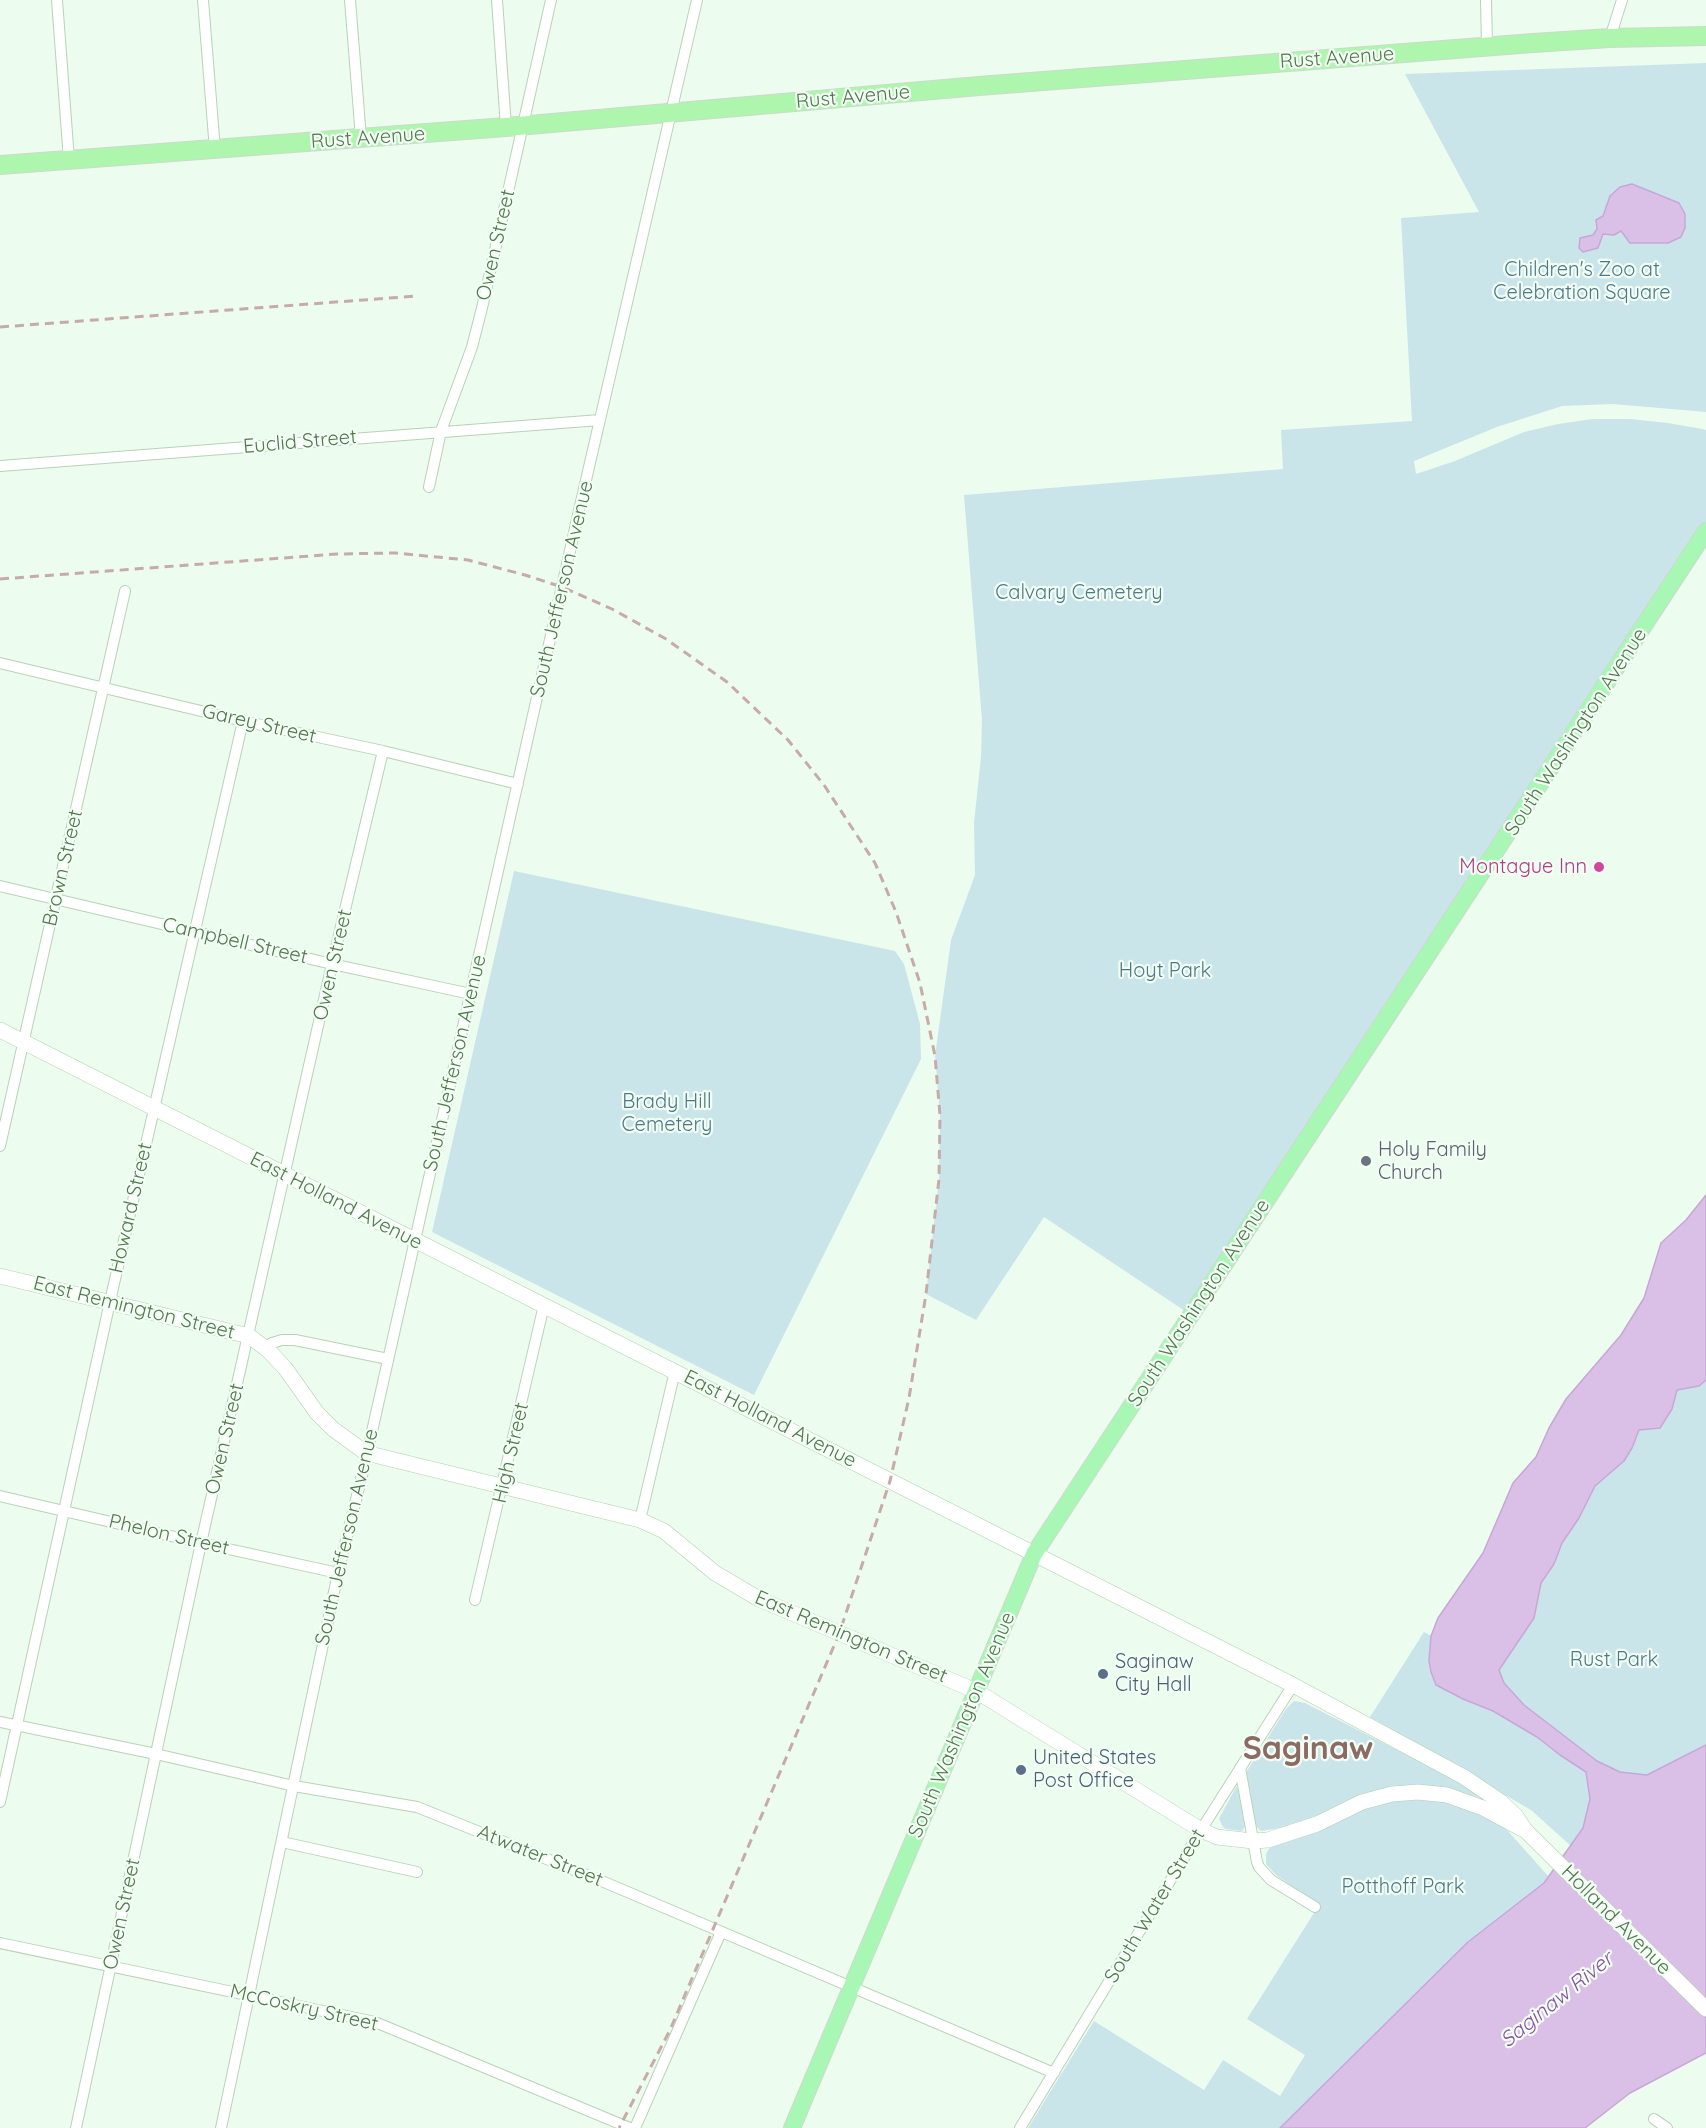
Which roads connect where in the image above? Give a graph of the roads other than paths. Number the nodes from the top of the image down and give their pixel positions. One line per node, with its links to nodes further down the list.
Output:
1 (57, 0): 16 (street)
2 (203, 0): 15 (street)
3 (350, 0): 14 (street)
4 (496, 0): 13 (street)
5 (551, 0): 13 (street, Owen Street)
6 (697, 0): 12 (street, South Jefferson Avenue)
7 (1486, 0): 11 (street)
8 (1622, 0): 10 (street)
9 (1706, 36): 10 (highway, Rust Avenue)
10 (1610, 38): 11 (highway, Rust Avenue)
11 (1488, 47): 12 (highway, Rust Avenue)
12 (671, 113): 13 (highway, Rust Avenue); 18 (street, South Jefferson Avenue)
13 (514, 127): 14 (highway, Rust Avenue); 19 (street, Owen Street)
14 (361, 138): 15 (highway, Rust Avenue)
15 (215, 150): 16 (highway, Rust Avenue)
16 (69, 160): 17 (highway, Rust Avenue)
17 (0, 165)
18 (600, 420): 19 (street, Euclid Street); 28 (street, South Jefferson Avenue)
19 (441, 431): 20 (street, Euclid Street); 21 (street, Owen Street)
20 (0, 466)
21 (429, 487)
22 (1706, 531): 53 (main road, South Washington Avenue)
23 (125, 591): 25 (street, Brown Street)
24 (0, 663): 25 (street, Garey Street)
25 (104, 688): 26 (street, Garey Street); 30 (street, Brown Street)
26 (243, 721): 27 (street, Garey Street); 31 (street, Howard Street)
27 (383, 751): 28 (street, Garey Street); 32 (street, Owen Street)
28 (518, 784): 33 (street, South Jefferson Avenue)
29 (0, 886): 30 (street, Campbell Street)
30 (56, 898): 31 (street, Campbell Street); 35 (street, Brown Street)
31 (194, 932): 32 (street, Campbell Street); 36 (street, Howard Street)
32 (332, 964): 33 (street, Campbell Street); 38 (street, Owen Street)
33 (471, 994): 39 (street, South Jefferson Avenue)
34 (0, 1030): 35 (main road, East Holland Avenue)
35 (25, 1043): 36 (main road, East Holland Avenue); 37 (street, Brown Street)
36 (154, 1109): 38 (main road, East Holland Avenue); 41 (street, Howard Street)
37 (0, 1146)
38 (285, 1176): 39 (main road, East Holland Avenue); 43 (street, Owen Street)
39 (415, 1240): 42 (main road, East Holland Avenue); 45 (street, South Jefferson Avenue)
40 (0, 1276): 41 (main road, East Remington Street)
41 (110, 1302): 43 (main road, East Remington Street); 50 (street, Howard Street)
42 (544, 1305): 46 (main road, East Holland Avenue); 48 (street, High Street)
43 (249, 1336): 44 (main road, East Remington Street); 52 (street, Owen Street)
44 (265, 1348): 45 (street); 47 (main road, East Remington Street)
45 (388, 1359): 47 (street, South Jefferson Avenue)
46 (675, 1371): 51 (street); 53 (main road, East Holland Avenue)
47 (366, 1453): 48 (main road, East Remington Street); 54 (street, South Jefferson Avenue)
48 (503, 1487): 51 (main road, East Remington Street); 55 (street, High Street)
49 (0, 1496): 50 (street, Phelon Street)
50 (64, 1511): 52 (street, Phelon Street); 59 (street, Howard Street)
51 (640, 1520): 57 (main road, East Remington Street)
52 (201, 1543): 54 (street, Phelon Street); 60 (street, Owen Street)
53 (1034, 1554): 56 (main road, East Holland Avenue); 57 (main road, South Washington Avenue)
54 (338, 1573): 62 (street, South Jefferson Avenue)
55 (475, 1600)
56 (1293, 1685): 61 (street, South Water Street); 65 (main road, East Holland Avenue)
57 (976, 1690): 64 (main road, East Remington Street); 73 (main road, South Washington Avenue)
58 (0, 1722): 59 (street, Atwater Street)
59 (16, 1725): 60 (street, Atwater Street); 63 (street, Howard Street)
60 (156, 1754): 62 (street, Atwater Street); 72 (street, Owen Street)
61 (1240, 1768): 64 (street, South Water Street); 67 (street)
62 (294, 1786): 66 (street, South Jefferson Avenue); 70 (street, Atwater Street)
63 (0, 1802)
64 (1201, 1830): 67 (main road, East Remington Street); 76 (street, South Water Street)
65 (1525, 1830): 67 (main road, East Remington Street); 75 (main road, Holland Avenue)
66 (282, 1842): 68 (street); 74 (street, South Jefferson Avenue)
67 (1253, 1842): 69 (street)
68 (417, 1872)
69 (1315, 1907)
70 (721, 1932): 73 (street, Atwater Street); 81 (street)
71 (0, 1943): 72 (street, McCoskry Street)
72 (111, 1966): 74 (street, McCoskry Street); 78 (street, Owen Street)
73 (852, 1986): 76 (street, Atwater Street); 82 (main road, South Washington Avenue)
74 (249, 1995): 79 (street, South Jefferson Avenue); 80 (street, McCoskry Street)
75 (1706, 2009)
76 (1054, 2073): 83 (street, South Water Street)
77 (1654, 2119): 84 (street)
78 (76, 2128)
79 (221, 2128)
80 (630, 2128)
81 (635, 2128)
82 (792, 2128)
83 (1020, 2128)
84 (1667, 2128)

